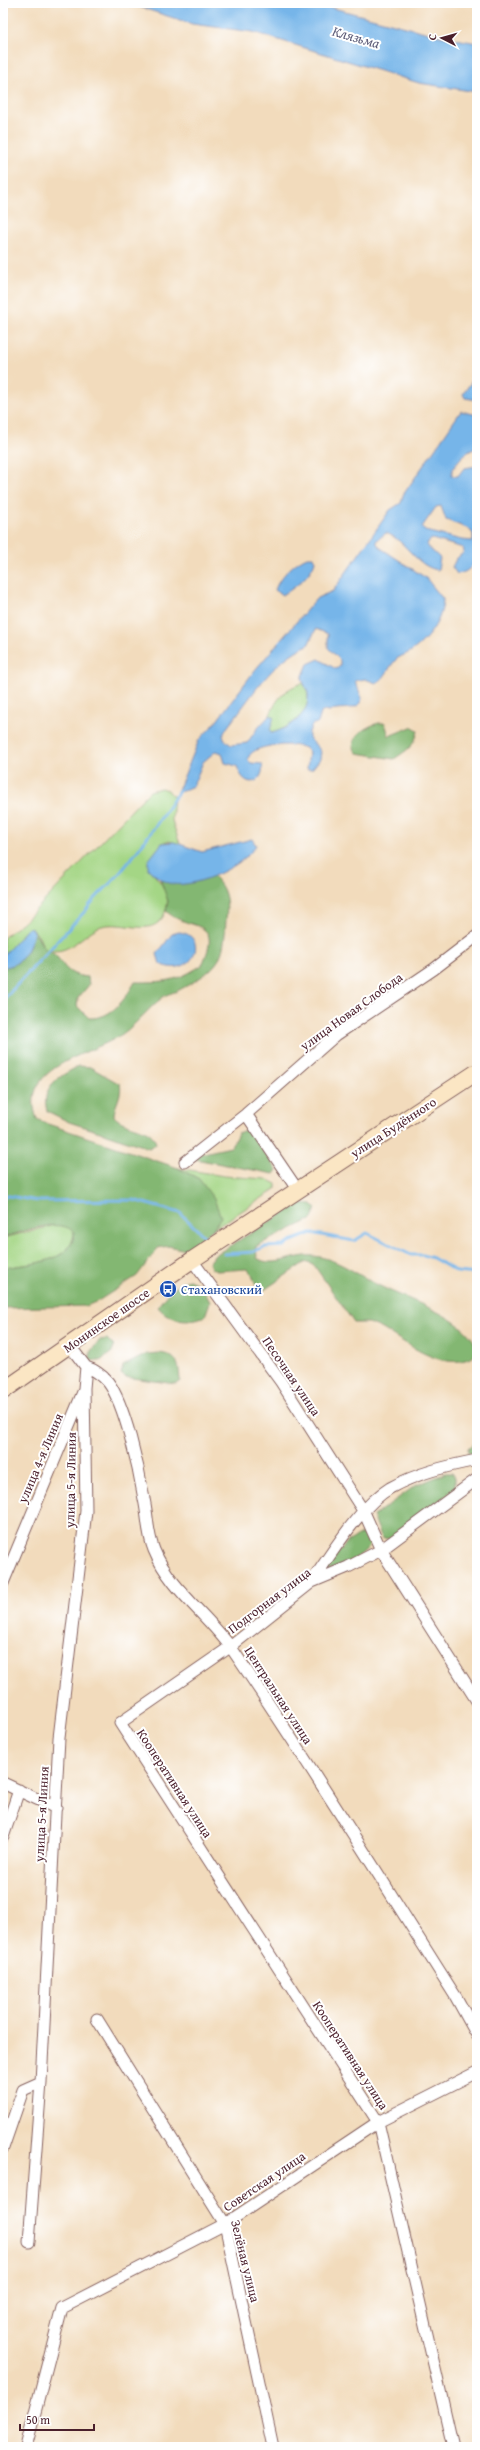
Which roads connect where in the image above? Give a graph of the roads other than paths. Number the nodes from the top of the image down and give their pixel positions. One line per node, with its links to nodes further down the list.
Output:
1 (477, 936): 3 (street, улица Новая Слобода)
2 (477, 1072): 5 (main road, улица Будённого)
3 (246, 1114): 4 (street, улица Новая Слобода); 5 (street)
4 (184, 1162)
5 (303, 1185): 6 (main road, Монинское шоссе)
6 (192, 1260): 7 (main road, Монинское шоссе); 13 (street, Песочная улица)
7 (70, 1346): 8 (street); 10 (main road, Монинское шоссе)
8 (86, 1367): 9 (street); 17 (street, Центральная улица)
9 (84, 1388): 16 (street, улица 4-я Линия); 22 (street, улица 5-я Линия)
10 (3, 1392)
11 (477, 1460): 13 (street)
12 (477, 1479): 14 (street, Подгорная улица)
13 (364, 1512): 14 (street, Песочная улица); 15 (street)
14 (381, 1550): 15 (street, Подгорная улица); 18 (street)
15 (312, 1582): 17 (street, Подгорная улица)
16 (3, 1583)
17 (230, 1647): 19 (street, Подгорная улица); 25 (street, Центральная улица)
18 (477, 1701)
19 (120, 1723): 28 (street, Кооперативная улица)
20 (3, 1783): 21 (street)
21 (19, 1790): 22 (street); 23 (street)
22 (56, 1808): 27 (street, улица 5-я Линия)
23 (3, 1837)
24 (97, 2019): 30 (street, Зелёная улица)
25 (477, 2035)
26 (477, 2072): 28 (street, Советская улица)
27 (41, 2082): 29 (street); 31 (street, улица 5-я Линия)
28 (378, 2122): 30 (street, Советская улица); 34 (street, Кооперативная улица)
29 (3, 2148)
30 (225, 2224): 32 (street, Советская улица); 33 (street, Зелёная улица)
31 (29, 2242)
32 (26, 2447)
33 (273, 2447)
34 (453, 2447)

